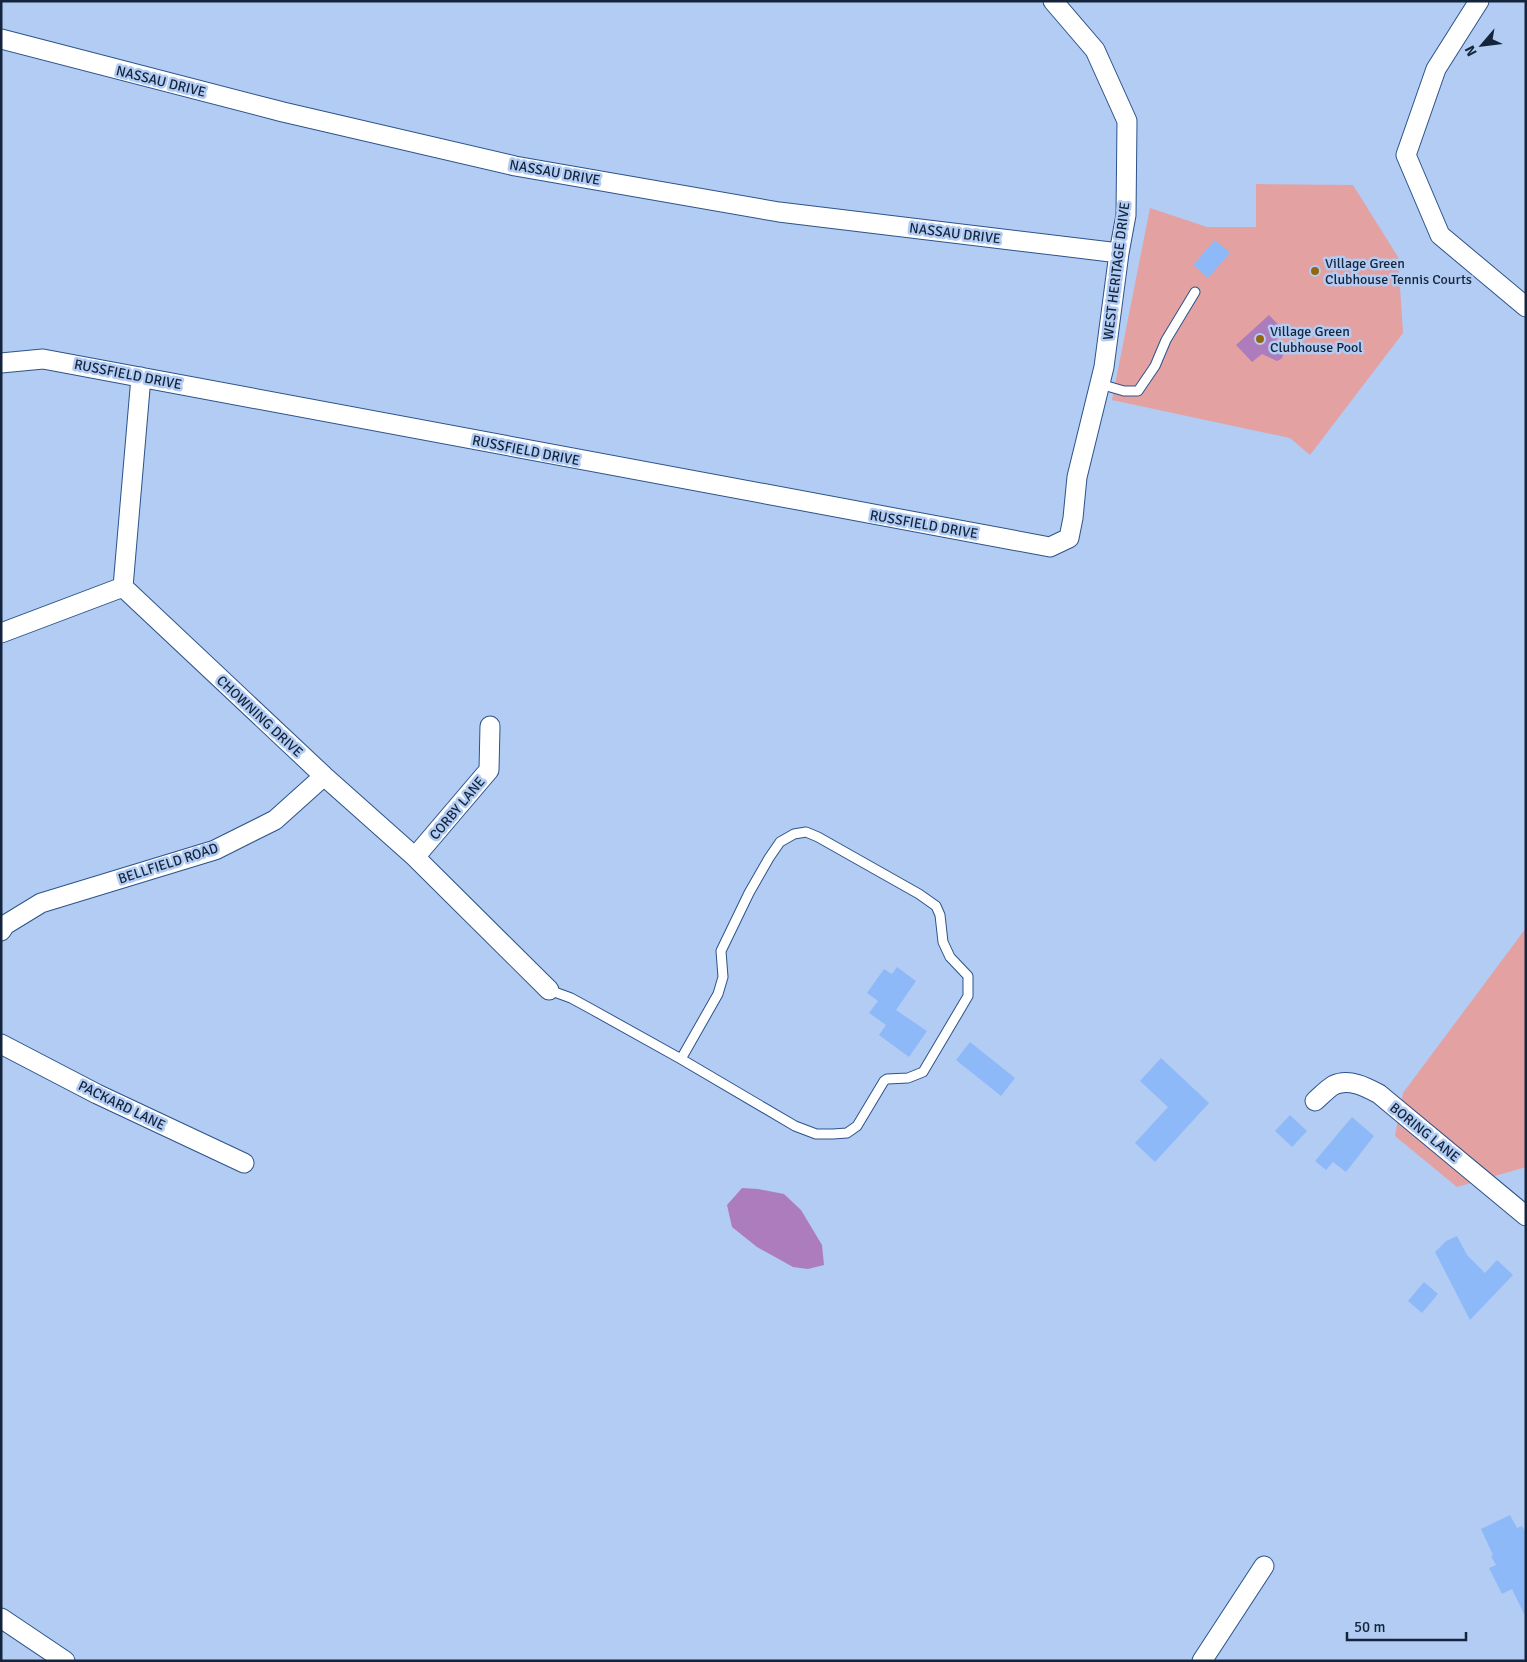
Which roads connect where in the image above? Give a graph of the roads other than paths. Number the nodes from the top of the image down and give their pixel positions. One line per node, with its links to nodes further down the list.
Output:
1 (1053, 1): 4 (street, WEST HERITAGE DRIVE)
2 (1480, 1): 6 (street)
3 (1, 40): 4 (street, NASSAU DRIVE)
4 (1119, 253): 9 (street, WEST HERITAGE DRIVE)
5 (1196, 292): 9 (lane)
6 (1526, 307)
7 (1, 363): 8 (street, RUSSFIELD DRIVE)
8 (141, 377): 10 (street, RUSSFIELD DRIVE); 11 (street)
9 (1100, 384): 10 (street, WEST HERITAGE DRIVE)
10 (1050, 547)
11 (123, 587): 12 (street); 14 (street, CHOWNING DRIVE)
12 (1, 633)
13 (490, 726): 15 (street, CORBY LANE)
14 (324, 776): 15 (street, CHOWNING DRIVE); 16 (street, BELLFIELD ROAD)
15 (416, 857): 17 (street, CHOWNING DRIVE)
16 (1, 930)
17 (549, 990): 19 (lane)
18 (1, 1044): 21 (street, PACKARD LANE)
19 (681, 1059): 19 (lane)
20 (1315, 1101): 22 (street, BORING LANE)
21 (244, 1163)
22 (1526, 1216)
23 (1264, 1566): 26 (street)
24 (1, 1618): 25 (street)
25 (65, 1661)
26 (1202, 1661)

